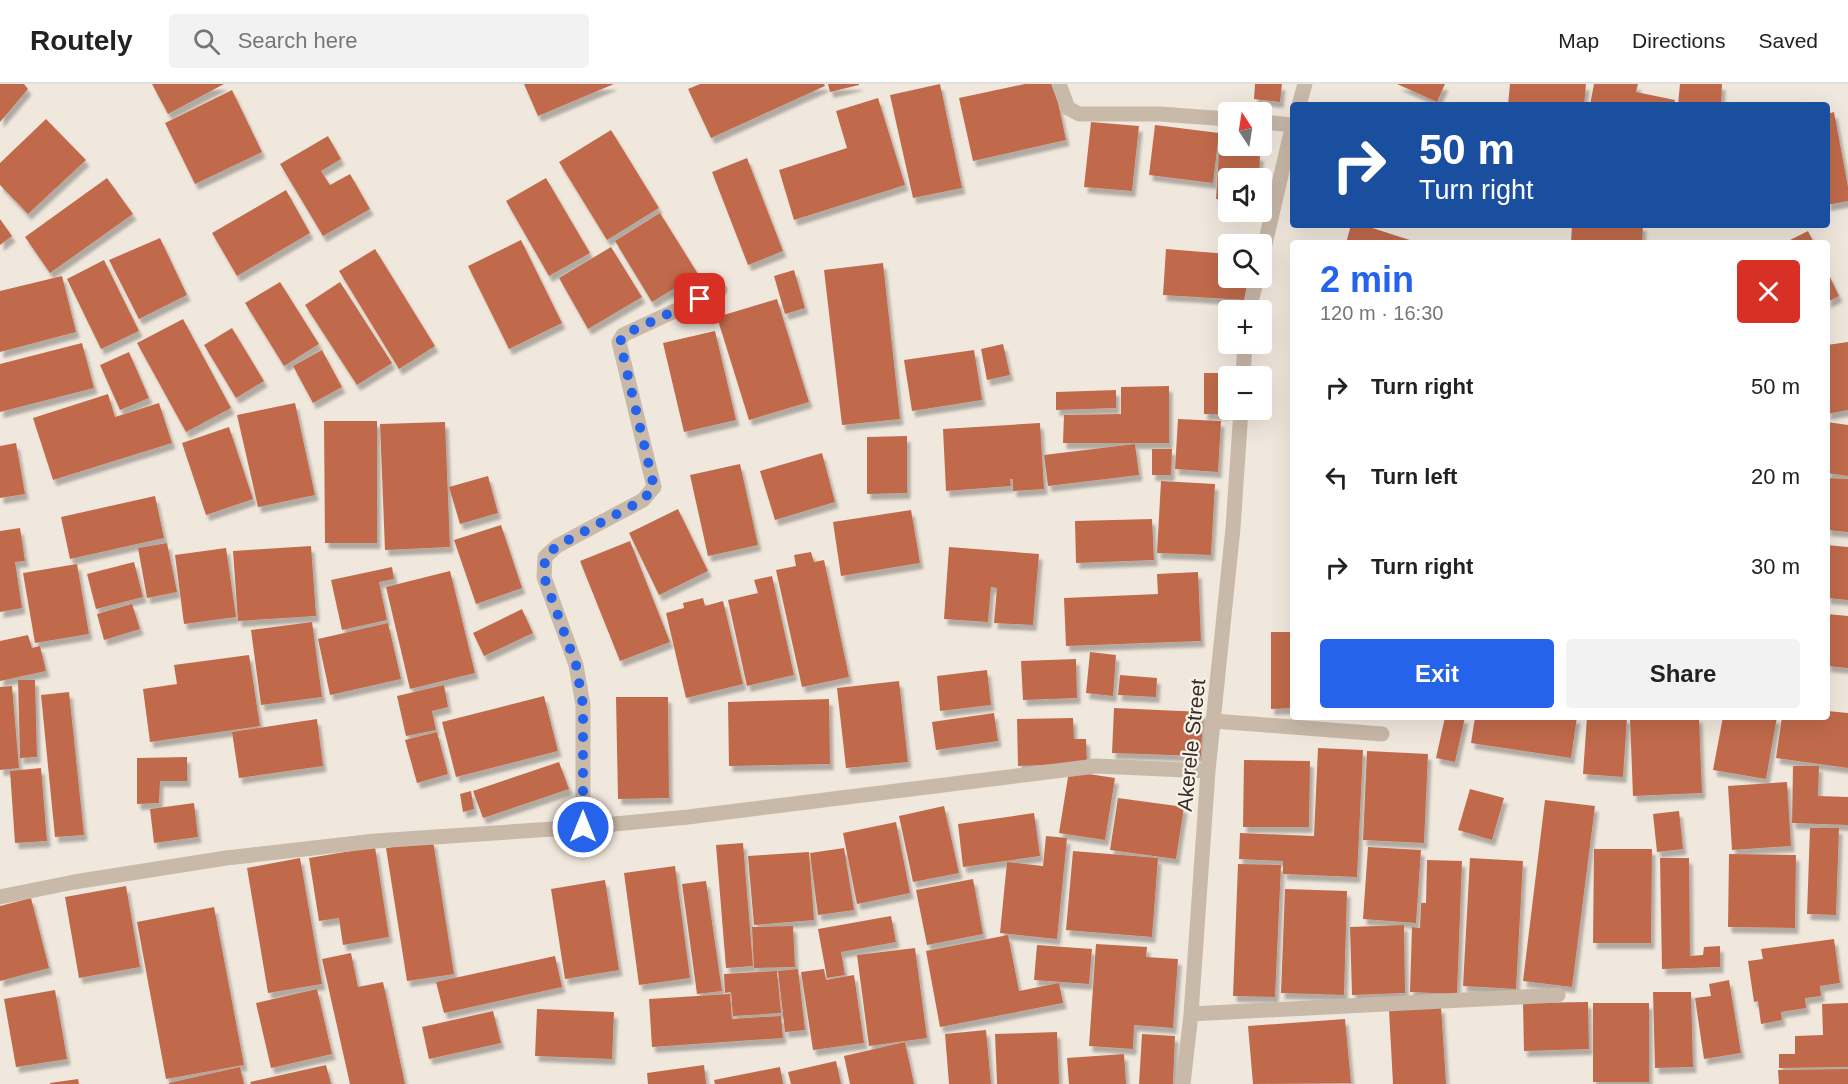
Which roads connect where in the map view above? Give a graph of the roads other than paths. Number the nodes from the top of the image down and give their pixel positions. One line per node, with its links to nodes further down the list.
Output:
1 (1059, 84): 4 (street)
2 (1305, 84): 3 (street)
3 (1300, 102)
4 (1218, 118)
5 (1272, 123): 6 (street)
6 (1290, 124)
7 (1290, 137): 8 (street)
8 (1267, 234)
9 (720, 290): 14 (street)
10 (1240, 420): 11 (street, Akerele Street)
11 (1214, 721): 12 (street); 13 (street, Akerele Street)
12 (1382, 734)
13 (1208, 771): 14 (street); 17 (street, Akerele Street)
14 (583, 827): 15 (street)
15 (0, 897)
16 (1557, 995): 17 (street)
17 (1191, 1014): 18 (street, Akerele Street)
18 (1183, 1084)

